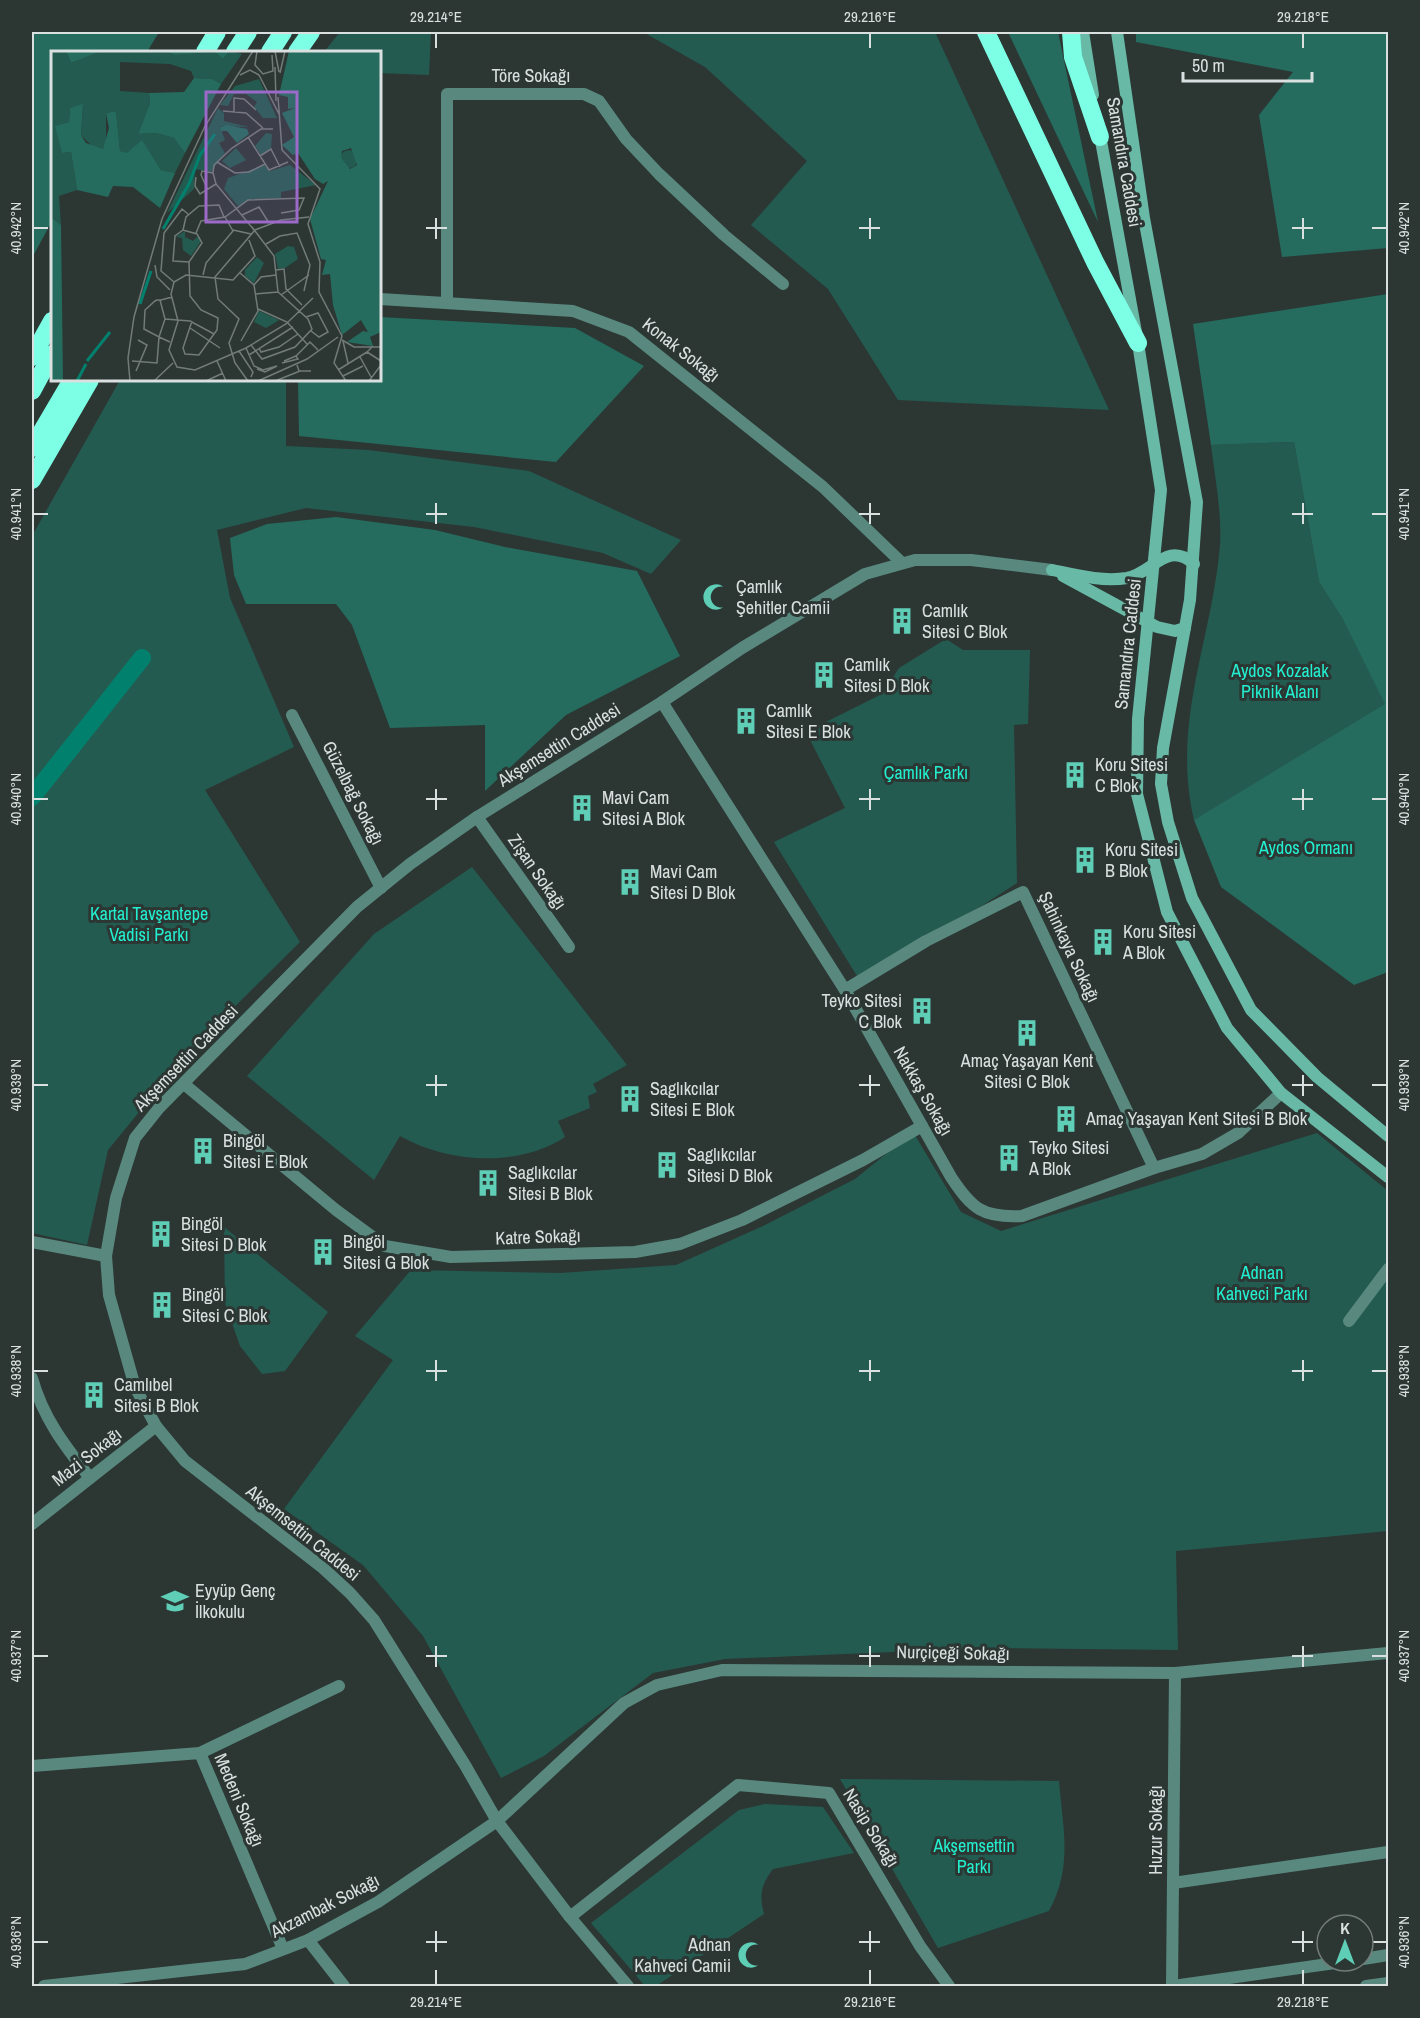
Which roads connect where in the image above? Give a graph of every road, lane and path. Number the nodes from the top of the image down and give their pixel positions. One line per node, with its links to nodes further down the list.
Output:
1 (217, 32): 9 (highway)
2 (248, 32): 10 (highway)
3 (283, 32): 11 (highway)
4 (311, 32): 12 (highway)
5 (986, 32): 18 (highway)
6 (1071, 32): 13 (highway)
7 (1083, 32): 13 (main road, Samandıra Caddesi)
8 (1118, 32): 28 (main road, Samandıra Caddesi)
9 (206, 51)
10 (236, 51)
11 (271, 51)
12 (298, 51)
13 (1101, 136): 18 (main road, Samandıra Caddesi)
14 (783, 284): 16 (street, Töre Sokağı)
15 (381, 299): 16 (street, Konak Sokağı)
16 (447, 303): 26 (street, Konak Sokağı)
17 (51, 323): 20 (highway)
18 (1138, 343): 27 (main road, Samandıra Caddesi)
19 (51, 356): 23 (highway)
20 (32, 357)
21 (71, 381): 24 (highway)
22 (89, 381): 25 (highway)
23 (32, 391)
24 (32, 448)
25 (32, 480)
26 (902, 564): 29 (street, Akşemsettin Caddesi); 32 (street, Akşemsettin Caddesi)
27 (1154, 564): 28 (main road); 29 (main road); 30 (main road, Samandıra Caddesi)
28 (1194, 564): 31 (main road, Samandıra Caddesi)
29 (1052, 570): 30 (main road)
30 (1147, 620): 31 (main road); 39 (main road, Samandıra Caddesi)
31 (1185, 628): 41 (main road, Samandıra Caddesi)
32 (662, 702): 34 (street, Akşemsettin Caddesi); 37 (street, Nakkaş Sokağı)
33 (292, 715): 35 (street, Güzelbağ Sokağı)
34 (477, 817): 35 (street, Akşemsettin Caddesi); 36 (street, Zişan Sokağı)
35 (381, 888): 38 (street, Akşemsettin Caddesi)
36 (569, 947)
37 (845, 990): 40 (street, Nakkaş Sokağı); 42 (street, Şahinkaya Sokağı)
38 (183, 1084): 40 (street, Katre Sokağı); 45 (street, Akşemsettin Caddesi)
39 (1281, 1093): 42 (street, Nakkaş Sokağı); 43 (main road, Samandıra Caddesi)
40 (922, 1126): 42 (street, Nakkaş Sokağı)
41 (1389, 1136)
42 (1154, 1168)
43 (1389, 1177)
44 (32, 1242): 45 (street)
45 (106, 1256): 49 (street, Akşemsettin Caddesi)
46 (1389, 1269): 47 (street)
47 (1349, 1321)
48 (32, 1378): 50 (street)
49 (156, 1426): 50 (street, Mazi Sokağı); 57 (street, Akşemsettin Caddesi)
50 (90, 1478): 51 (street, Mazi Sokağı)
51 (34, 1520)
52 (1389, 1653): 53 (street, Nurçiçeği Sokağı)
53 (1175, 1673): 57 (street, Nurçiçeği Sokağı); 59 (street, Huzur Sokağı)
54 (339, 1686): 55 (street)
55 (200, 1753): 56 (street, Medeni Sokağı); 62 (street, Medeni Sokağı)
56 (32, 1766)
57 (497, 1821): 60 (street, Akşemsettin Caddesi); 61 (street, Akzambak Sokağı)
58 (1389, 1851): 59 (street)
59 (1173, 1883): 69 (street, Huzur Sokağı)
60 (570, 1917): 67 (street, Akşemsettin Caddesi); 68 (street, Nasip Sokağı)
61 (308, 1940): 62 (street, Akzambak Sokağı); 66 (street)
62 (283, 1949): 65 (street, Akzambak Sokağı)
63 (1315, 1966): 69 (street)
64 (1389, 1983): 70 (street)
65 (44, 1986)
66 (344, 1986)
67 (628, 1986)
68 (949, 1986)
69 (1173, 1986)
70 (1366, 1986)

